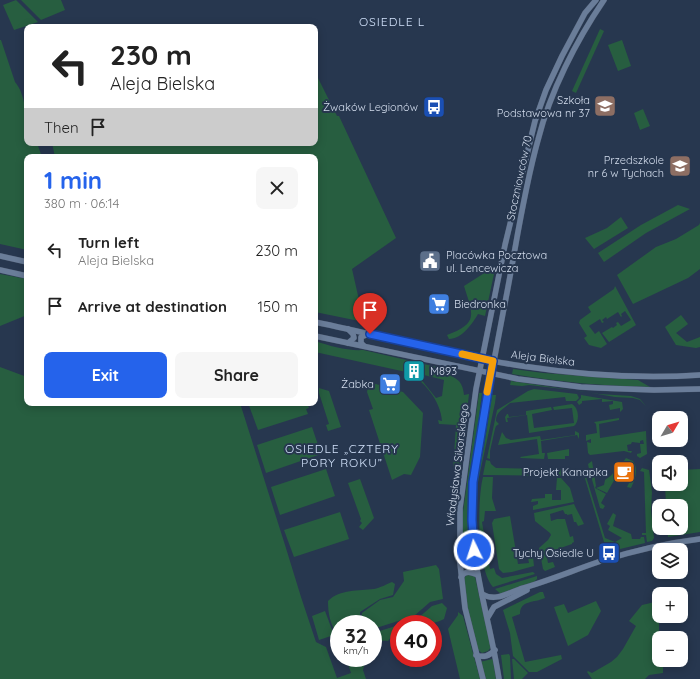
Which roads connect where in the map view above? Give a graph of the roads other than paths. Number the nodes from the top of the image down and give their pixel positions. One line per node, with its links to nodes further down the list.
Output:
1 (596, 0): 13 (street, Stoczniowców 70)
2 (604, 0): 14 (street, Stoczniowców 70)
3 (0, 256): 4 (street)
4 (24, 261)
5 (0, 270): 6 (street)
6 (24, 275)
7 (318, 323): 8 (street, Aleja Bielska)
8 (348, 328): 9 (street, Aleja Bielska); 11 (street)
9 (370, 334): 12 (street); 13 (street, Aleja Bielska)
10 (318, 337): 11 (street, Aleja Bielska)
11 (348, 343): 12 (street, Aleja Bielska)
12 (365, 346): 15 (street, Aleja Bielska)
13 (482, 358): 14 (street, Aleja Bielska); 15 (street, Stoczniowców 70)
14 (493, 361): 16 (street, Stoczniowców 70); 17 (street, Aleja Bielska)
15 (480, 371): 16 (street, Aleja Bielska); 21 (street, Władysława Sikorskiego)
16 (491, 374): 18 (street, Aleja Bielska); 20 (street, Władysława Sikorskiego)
17 (700, 375)
18 (700, 389)
19 (700, 539): 22 (street)
20 (478, 575): 21 (street); 23 (street, Władysława Sikorskiego)
21 (461, 578): 26 (street, Władysława Sikorskiego)
22 (532, 587): 23 (street); 24 (street)
23 (482, 594): 24 (street, Władysława Sikorskiego)
24 (487, 618): 25 (street, Władysława Sikorskiego)
25 (495, 650): 26 (street); 28 (street, Władysława Sikorskiego)
26 (476, 654): 27 (street, Władysława Sikorskiego)
27 (483, 679)
28 (499, 679)

